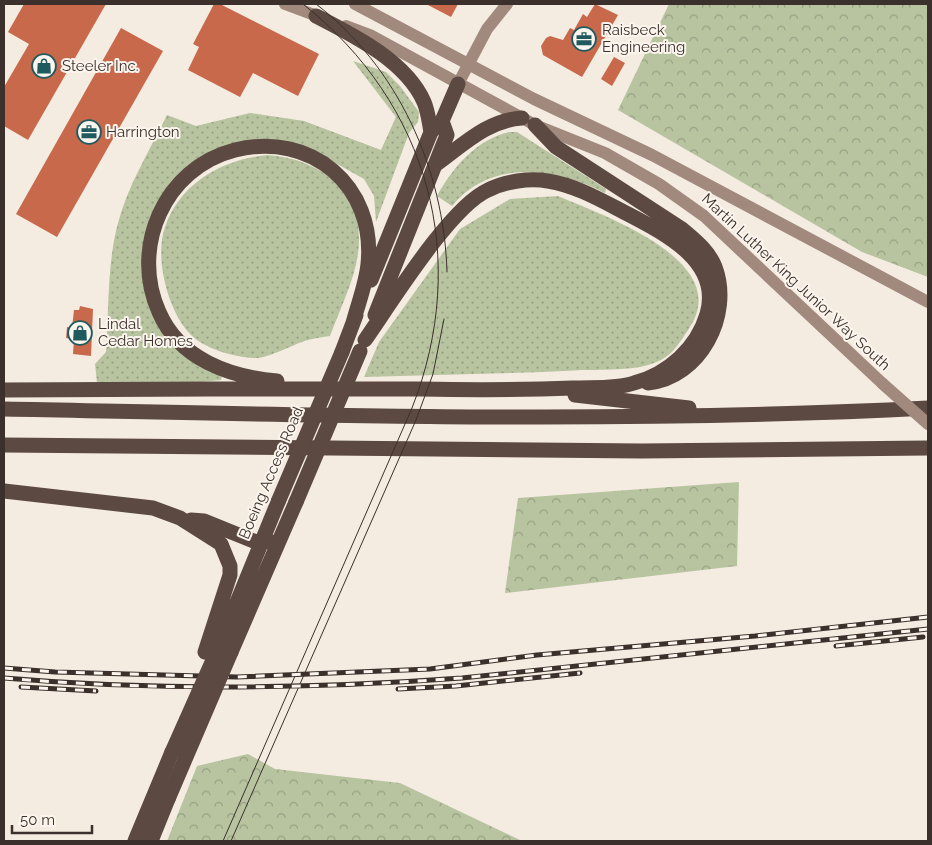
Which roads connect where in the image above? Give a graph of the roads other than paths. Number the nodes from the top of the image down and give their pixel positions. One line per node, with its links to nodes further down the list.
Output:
1 (285, 4): 4 (main road, Martin Luther King Junior Way South)
2 (355, 4): 5 (main road, Martin Luther King Junior Way South)
3 (507, 4): 5 (main road, Boeing Access Road)
4 (316, 16): 6 (main road, Martin Luther King Junior Way South); 9 (highway)
5 (469, 63): 6 (main road, Boeing Access Road); 11 (main road, Martin Luther King Junior Way South)
6 (458, 84): 7 (highway, Boeing Access Road); 8 (main road, Martin Luther King Junior Way South)
7 (442, 121): 9 (highway, Boeing Access Road); 10 (highway, Boeing Access Road)
8 (528, 122): 10 (highway); 14 (highway); 21 (main road, Martin Luther King Junior Way South, bridge)
9 (432, 132): 12 (highway, Boeing Access Road)
10 (434, 166): 13 (highway, Boeing Access Road)
11 (928, 302)
12 (353, 323): 15 (highway); 27 (highway, Boeing Access Road, bridge)
13 (363, 346): 14 (highway); 26 (highway, Boeing Access Road, bridge)
14 (632, 384): 17 (highway)
15 (380, 389): 16 (highway); 17 (highway)
16 (4, 390)
17 (516, 390): 20 (highway)
18 (928, 407): 20 (highway)
19 (4, 409): 20 (highway)
20 (763, 416)
21 (928, 424)
22 (4, 445): 23 (highway)
23 (928, 448)
24 (4, 491): 25 (highway)
25 (180, 518): 27 (highway); 28 (highway)
26 (281, 534): 27 (highway); 28 (highway, Boeing Access Road)
27 (261, 544): 28 (highway, Boeing Access Road)
28 (218, 652): 29 (highway, bridge); 30 (highway, Boeing Access Road, bridge)
29 (136, 841)
30 (150, 841)

